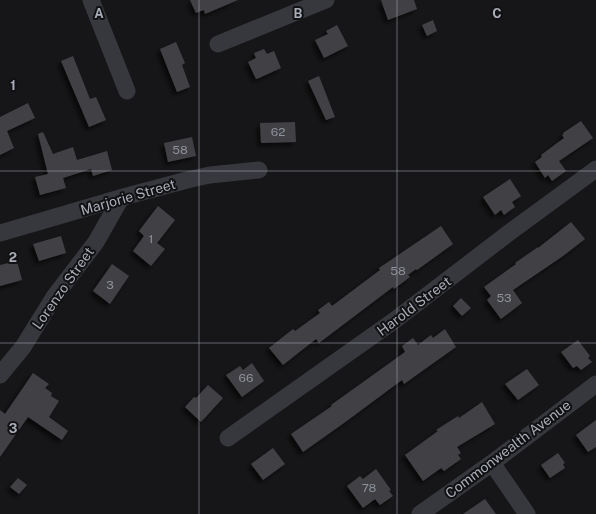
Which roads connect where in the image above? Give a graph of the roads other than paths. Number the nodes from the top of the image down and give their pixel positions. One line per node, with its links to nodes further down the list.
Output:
1 (91, 0): 4 (street)
2 (326, 0): 3 (street)
3 (218, 44)
4 (128, 91)
5 (596, 169): 11 (street, Harold Street)
6 (259, 170): 7 (street, Marjorie Street)
7 (121, 198): 8 (street, Marjorie Street); 9 (street, Lorenzo Street)
8 (0, 233)
9 (0, 375)
10 (596, 384): 12 (street, Commonwealth Avenue)
11 (228, 438)
12 (492, 463): 13 (street, Commonwealth Avenue); 14 (street)
13 (420, 514)
14 (528, 514)

